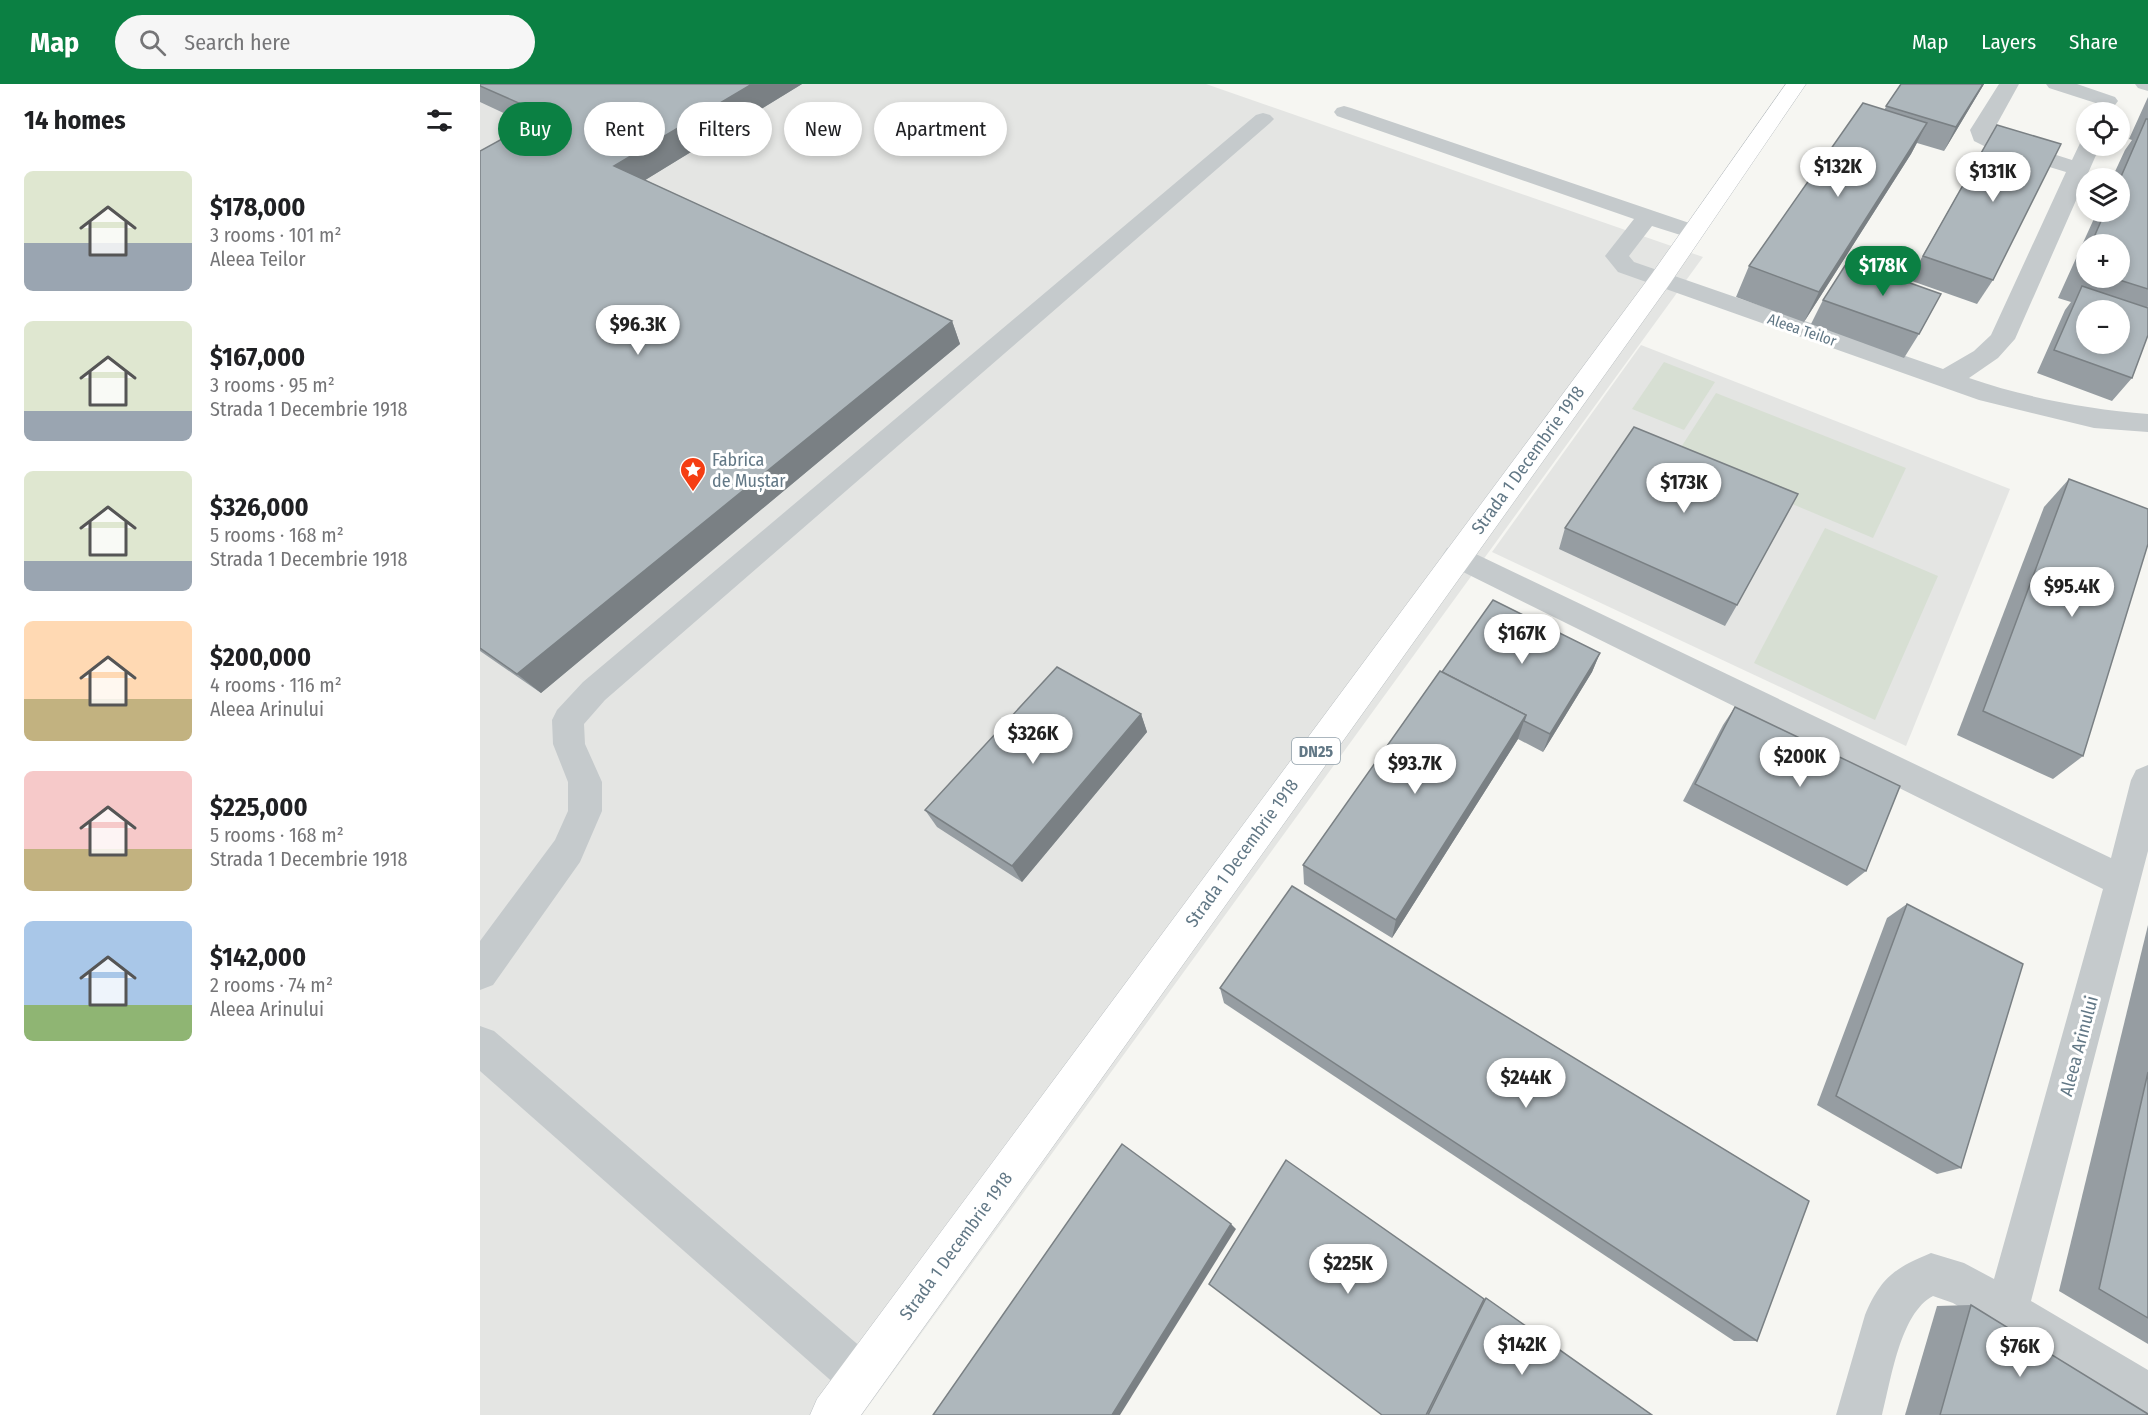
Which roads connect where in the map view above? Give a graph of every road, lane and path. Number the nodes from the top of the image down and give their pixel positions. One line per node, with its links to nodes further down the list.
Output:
1 (1796, 84): 10 (main road, Strada 1 Decembrie 1918 / DN25)
2 (2009, 84): 7 (street)
3 (2056, 84): 4 (street)
4 (2109, 99)
5 (1344, 112): 9 (street)
6 (1263, 119): 17 (street)
7 (2076, 168)
8 (2076, 176): 12 (street)
9 (1648, 216): 10 (street); 11 (street, Aleea Teilor)
10 (1694, 232): 11 (main road, Strada 1 Decembrie 1918 / DN25)
11 (1660, 280): 12 (street, Aleea Teilor); 14 (main road, Strada 1 Decembrie 1918 / DN25)
12 (1945, 379): 13 (street, Aleea Teilor)
13 (2148, 423)
14 (1457, 556): 16 (street); 20 (main road, Strada 1 Decembrie 1918 / DN25)
15 (2148, 780): 16 (street, Aleea Arinului)
16 (2123, 881): 19 (street, Aleea Arinului)
17 (480, 972)
18 (480, 1045): 20 (street)
19 (2007, 1311): 21 (street); 23 (street)
20 (861, 1377): 22 (main road, Strada 1 Decembrie 1918 / DN25)
21 (2148, 1396)
22 (833, 1415)
23 (1859, 1415)

